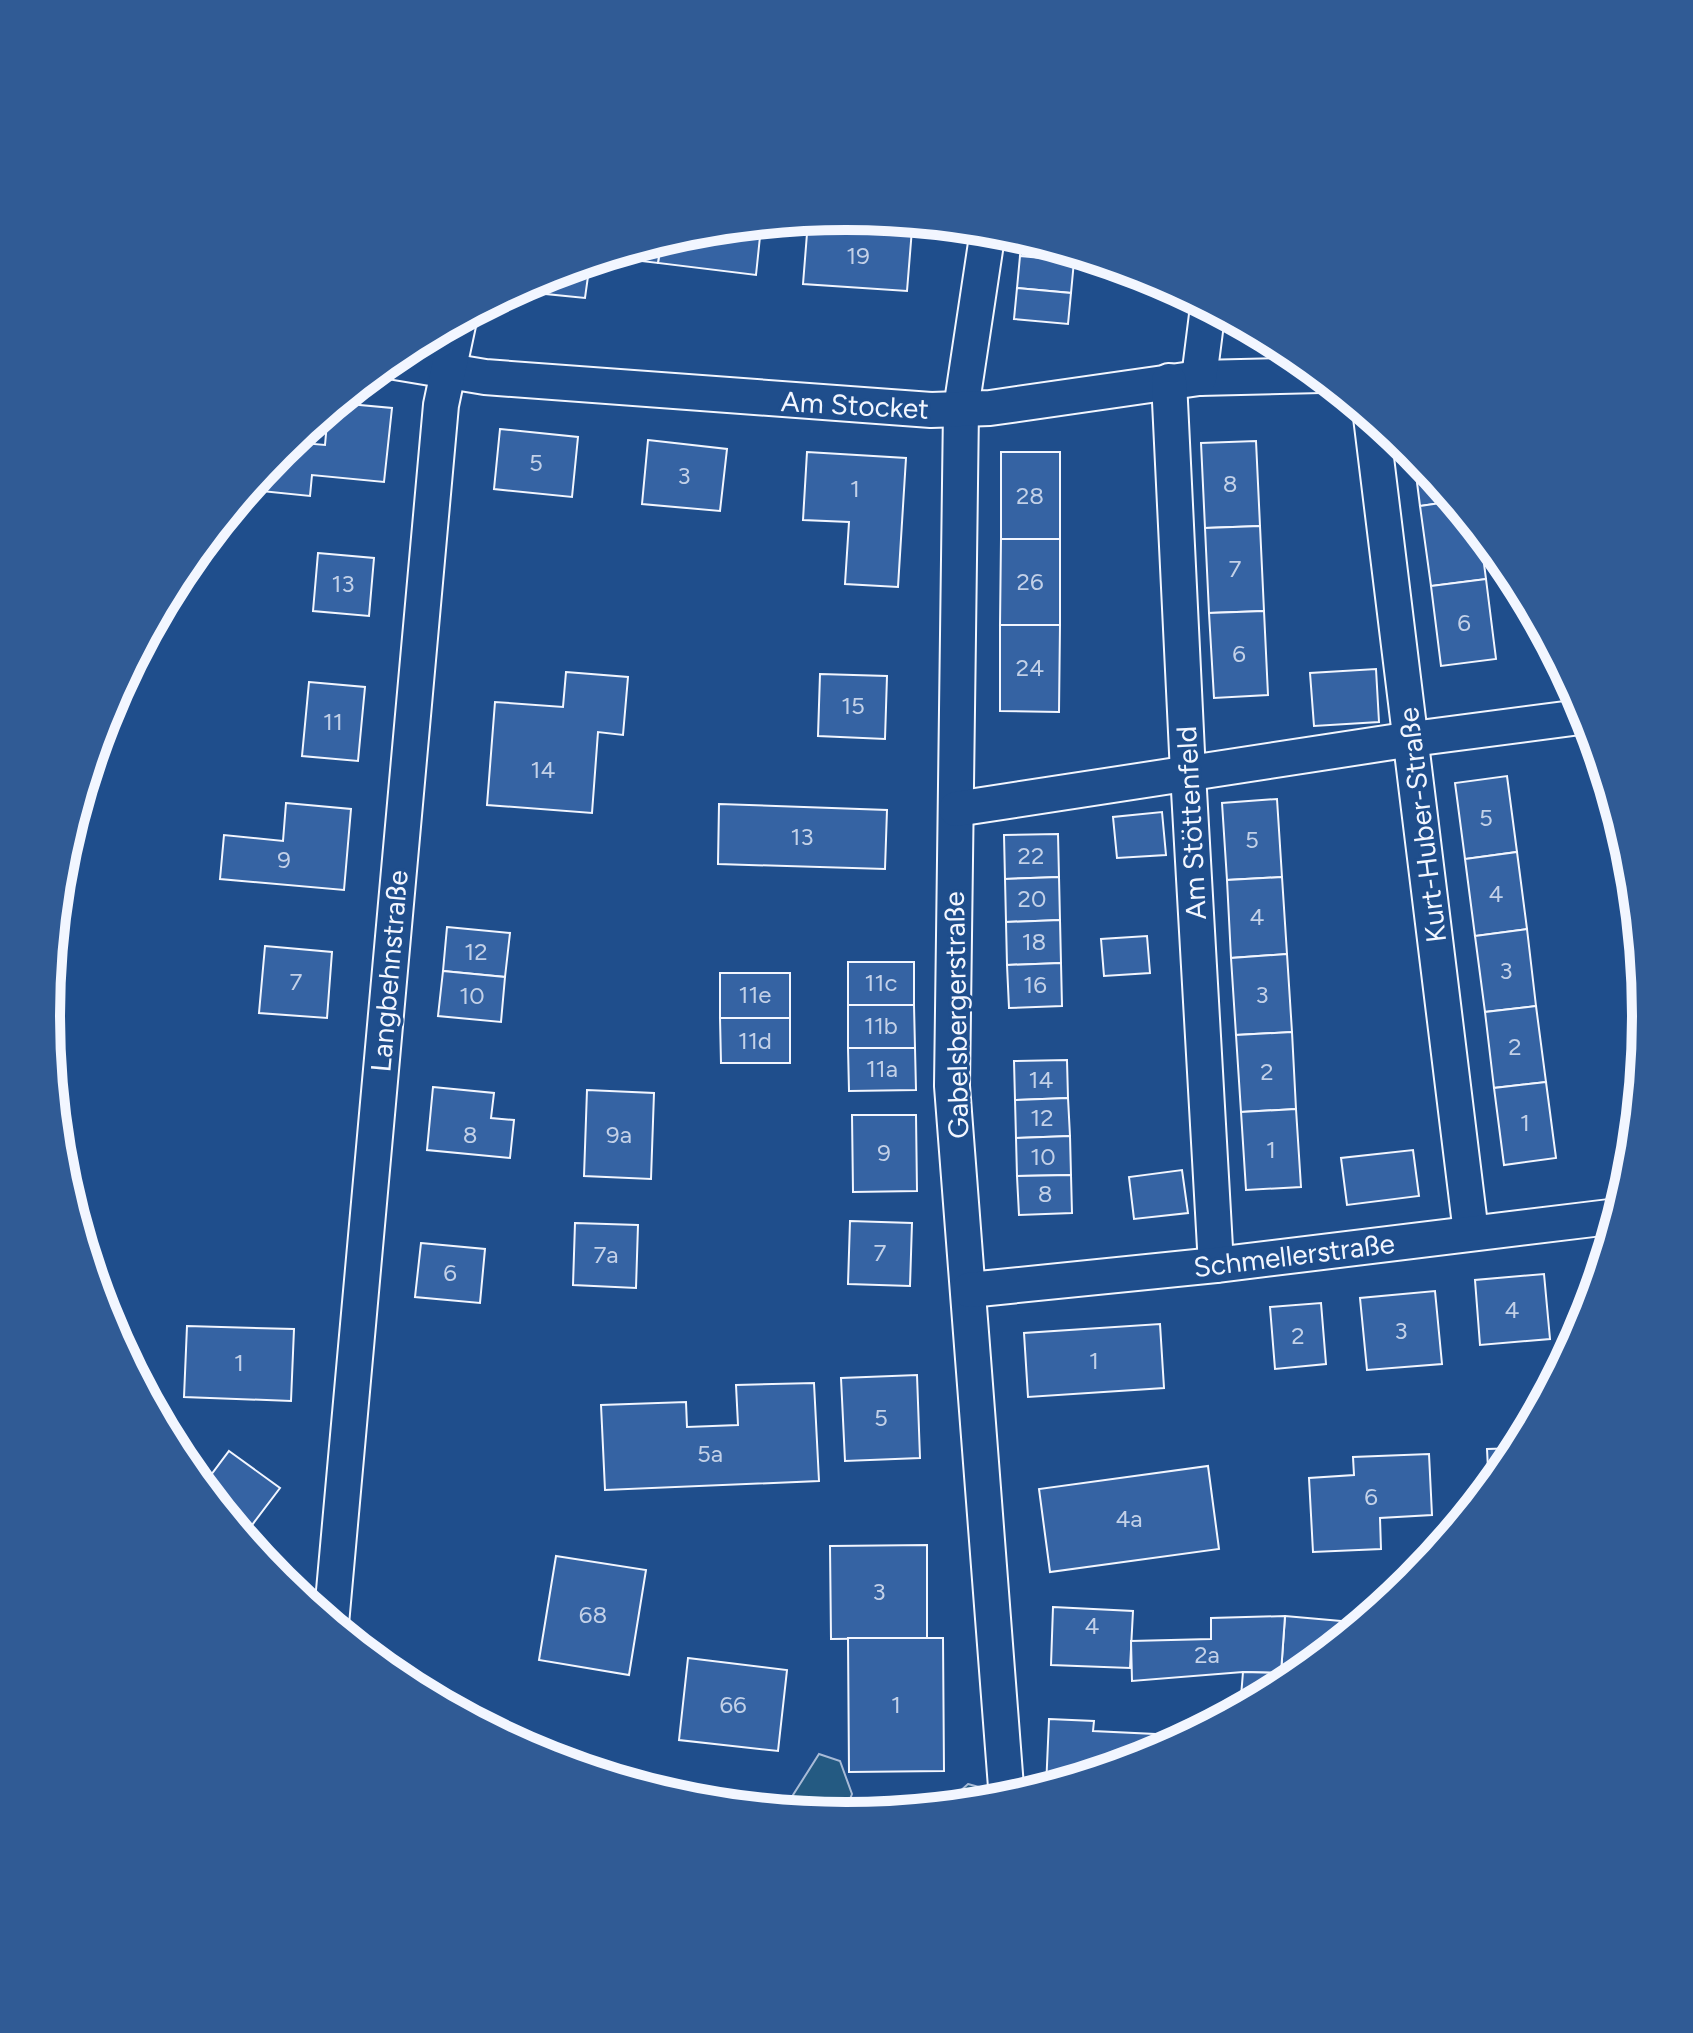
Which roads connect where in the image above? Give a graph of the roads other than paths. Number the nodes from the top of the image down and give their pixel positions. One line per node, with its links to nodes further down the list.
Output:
1 (986, 243): 8 (street, Gabelsbergerstraße)
2 (1205, 317): 7 (street, Am Stöttenfeld)
3 (456, 333): 5 (street, Langbehnstraße)
4 (408, 365): 5 (street, Am Stocket)
5 (447, 372): 8 (street, Am Stocket); 18 (street, Langbehnstraße)
6 (1301, 376): 7 (street, Am Stocket)
7 (1184, 380): 8 (street, Am Stocket); 12 (street, Am Stöttenfeld)
8 (961, 409): 13 (street, Gabelsbergerstraße)
9 (1373, 432): 11 (street, Kurt-Huber-Straße)
10 (1574, 718): 11 (street)
11 (1412, 739): 12 (street); 15 (street, Kurt-Huber-Straße)
12 (1188, 773): 13 (street); 16 (street, Am Stöttenfeld)
13 (956, 809): 17 (street, Gabelsbergerstraße)
14 (1607, 1217): 15 (street, Schmellerstraße)
15 (1471, 1233): 16 (street, Schmellerstraße)
16 (1216, 1265): 17 (street, Schmellerstraße)
17 (969, 1290): 19 (street, Gabelsbergerstraße)
18 (332, 1611)
19 (1006, 1787)

